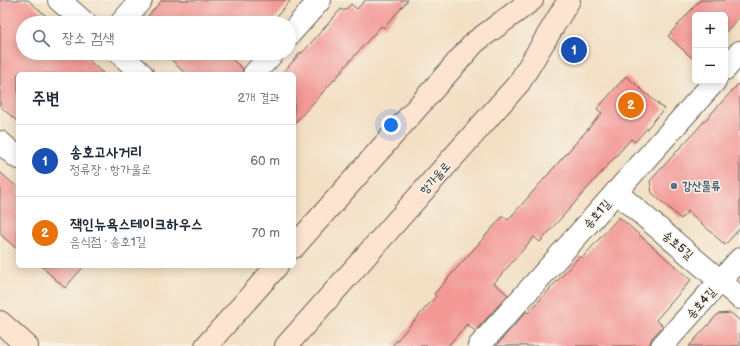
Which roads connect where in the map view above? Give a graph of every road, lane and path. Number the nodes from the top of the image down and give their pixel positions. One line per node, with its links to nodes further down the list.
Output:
1 (59, 0): 6 (street)
2 (141, 0): 7 (street)
3 (320, 0): 8 (street)
4 (532, 0): 19 (main road)
5 (569, 0): 27 (main road, 항가울로)
6 (77, 16)
7 (127, 16)
8 (296, 27)
9 (740, 52): 12 (street)
10 (127, 60): 13 (street)
11 (267, 60): 14 (street)
12 (728, 66)
13 (140, 72)
14 (256, 72)
15 (712, 84): 18 (street, 송호1길)
16 (0, 142): 17 (street)
17 (16, 156)
18 (616, 192): 22 (street, 송호5길); 28 (street, 송호1길)
19 (296, 245)
20 (740, 259): 22 (street, 송호4길)
21 (275, 268): 26 (main road)
22 (721, 281): 23 (street, 송호5길); 29 (street, 송호4길)
23 (740, 298)
24 (0, 322): 25 (main road)
25 (27, 346)
26 (206, 346)
27 (286, 346)
28 (480, 346)
29 (662, 346)

